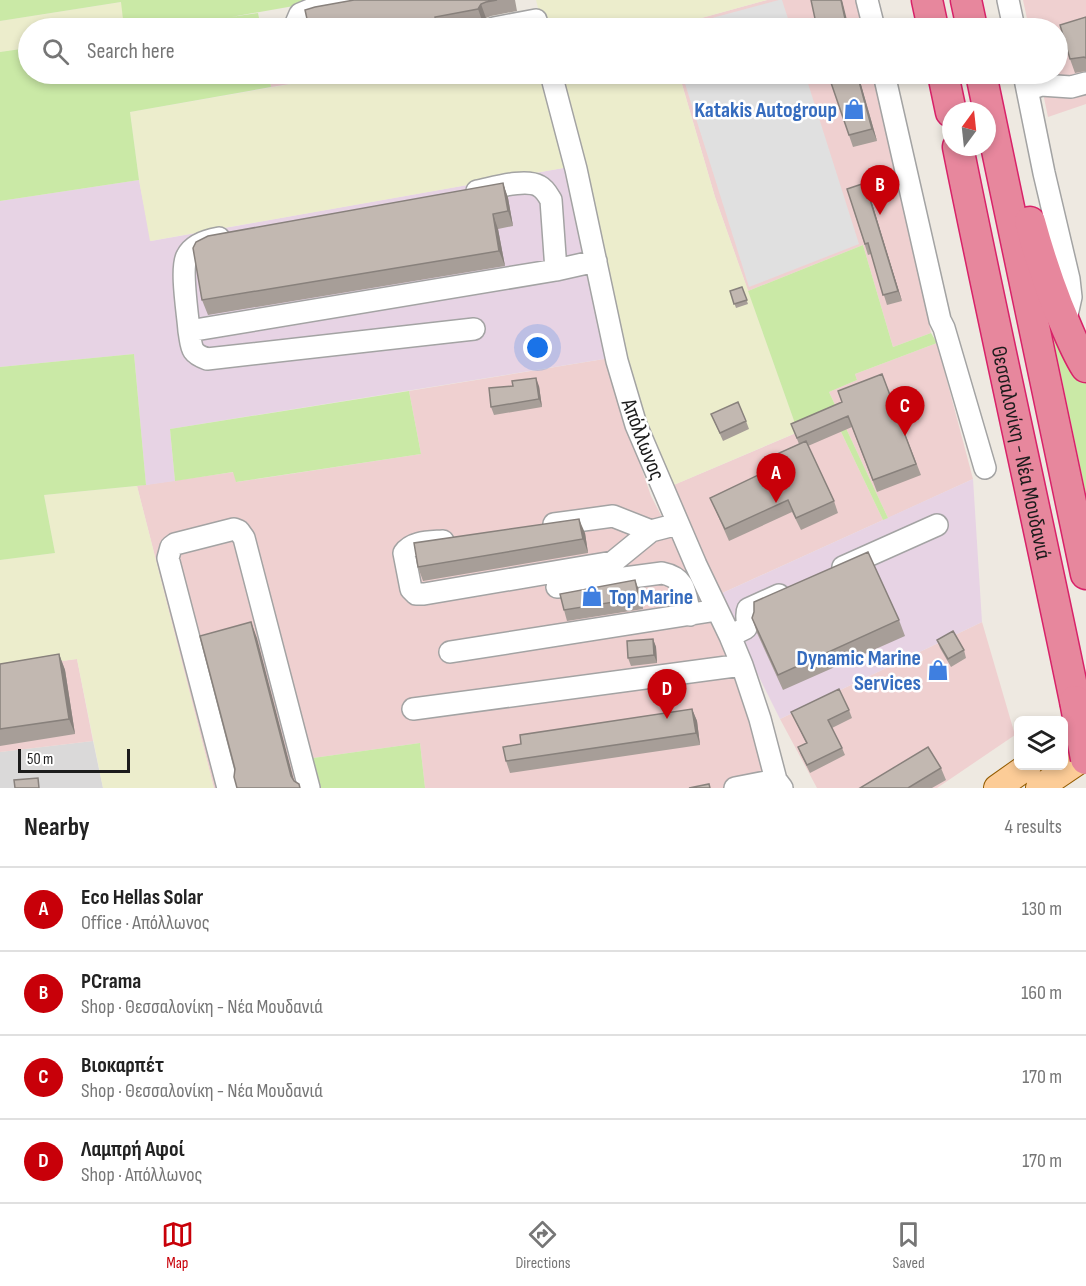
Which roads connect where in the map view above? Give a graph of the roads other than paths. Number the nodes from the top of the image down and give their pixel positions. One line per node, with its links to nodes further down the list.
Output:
1 (365, 0): 6 (street)
2 (867, 0): 7 (street)
3 (927, 0): 8 (highway)
4 (966, 0): 9 (highway)
5 (1008, 0): 10 (street)
6 (298, 18)
7 (872, 18)
8 (931, 18)
9 (970, 18)
10 (1012, 18)
11 (1086, 83): 17 (street)
12 (553, 84): 23 (street, Απόλλωνος)
13 (886, 84): 29 (street)
14 (945, 84): 18 (highway)
15 (983, 84): 20 (highway, Θεσσαλονίκη - Νέα Μουδανιά)
16 (1026, 84): 25 (street)
17 (1036, 84)
18 (949, 102)
19 (960, 156): 45 (highway, Θεσσαλονίκη - Νέα Μουδανιά)
20 (1003, 176): 25 (highway); 35 (highway, Θεσσαλονίκη - Νέα Μουδανιά)
21 (457, 195): 24 (street)
22 (233, 235): 27 (street)
23 (596, 261): 24 (street); 30 (street, Απόλλωνος)
24 (556, 270): 27 (street)
25 (1065, 325): 28 (highway)
26 (474, 329): 27 (street)
27 (189, 331)
28 (1086, 367)
29 (985, 468)
30 (678, 524): 33 (street); 39 (street, Απόλλωνος)
31 (938, 525): 36 (street)
32 (531, 528): 33 (street)
33 (651, 531): 34 (street)
34 (462, 538)
35 (1086, 574)
36 (823, 576)
37 (557, 587): 40 (street)
38 (792, 590): 41 (street)
39 (717, 610): 40 (street); 41 (street, Απόλλωνος)
40 (690, 615): 42 (street)
41 (730, 636): 43 (street, Απόλλωνος)
42 (450, 652)
43 (742, 665): 44 (street); 49 (street, Απόλλωνος)
44 (413, 709)
45 (1081, 713): 46 (main road); 47 (highway, Θεσσαλονίκη - Νέα Μουδανιά, bridge)
46 (1068, 734)
47 (1086, 758): 54 (main road)
48 (1021, 770): 53 (main road)
49 (779, 784): 52 (street)
50 (228, 788): 51 (street)
51 (309, 788)
52 (735, 788)
53 (997, 788)
54 (1039, 788)

